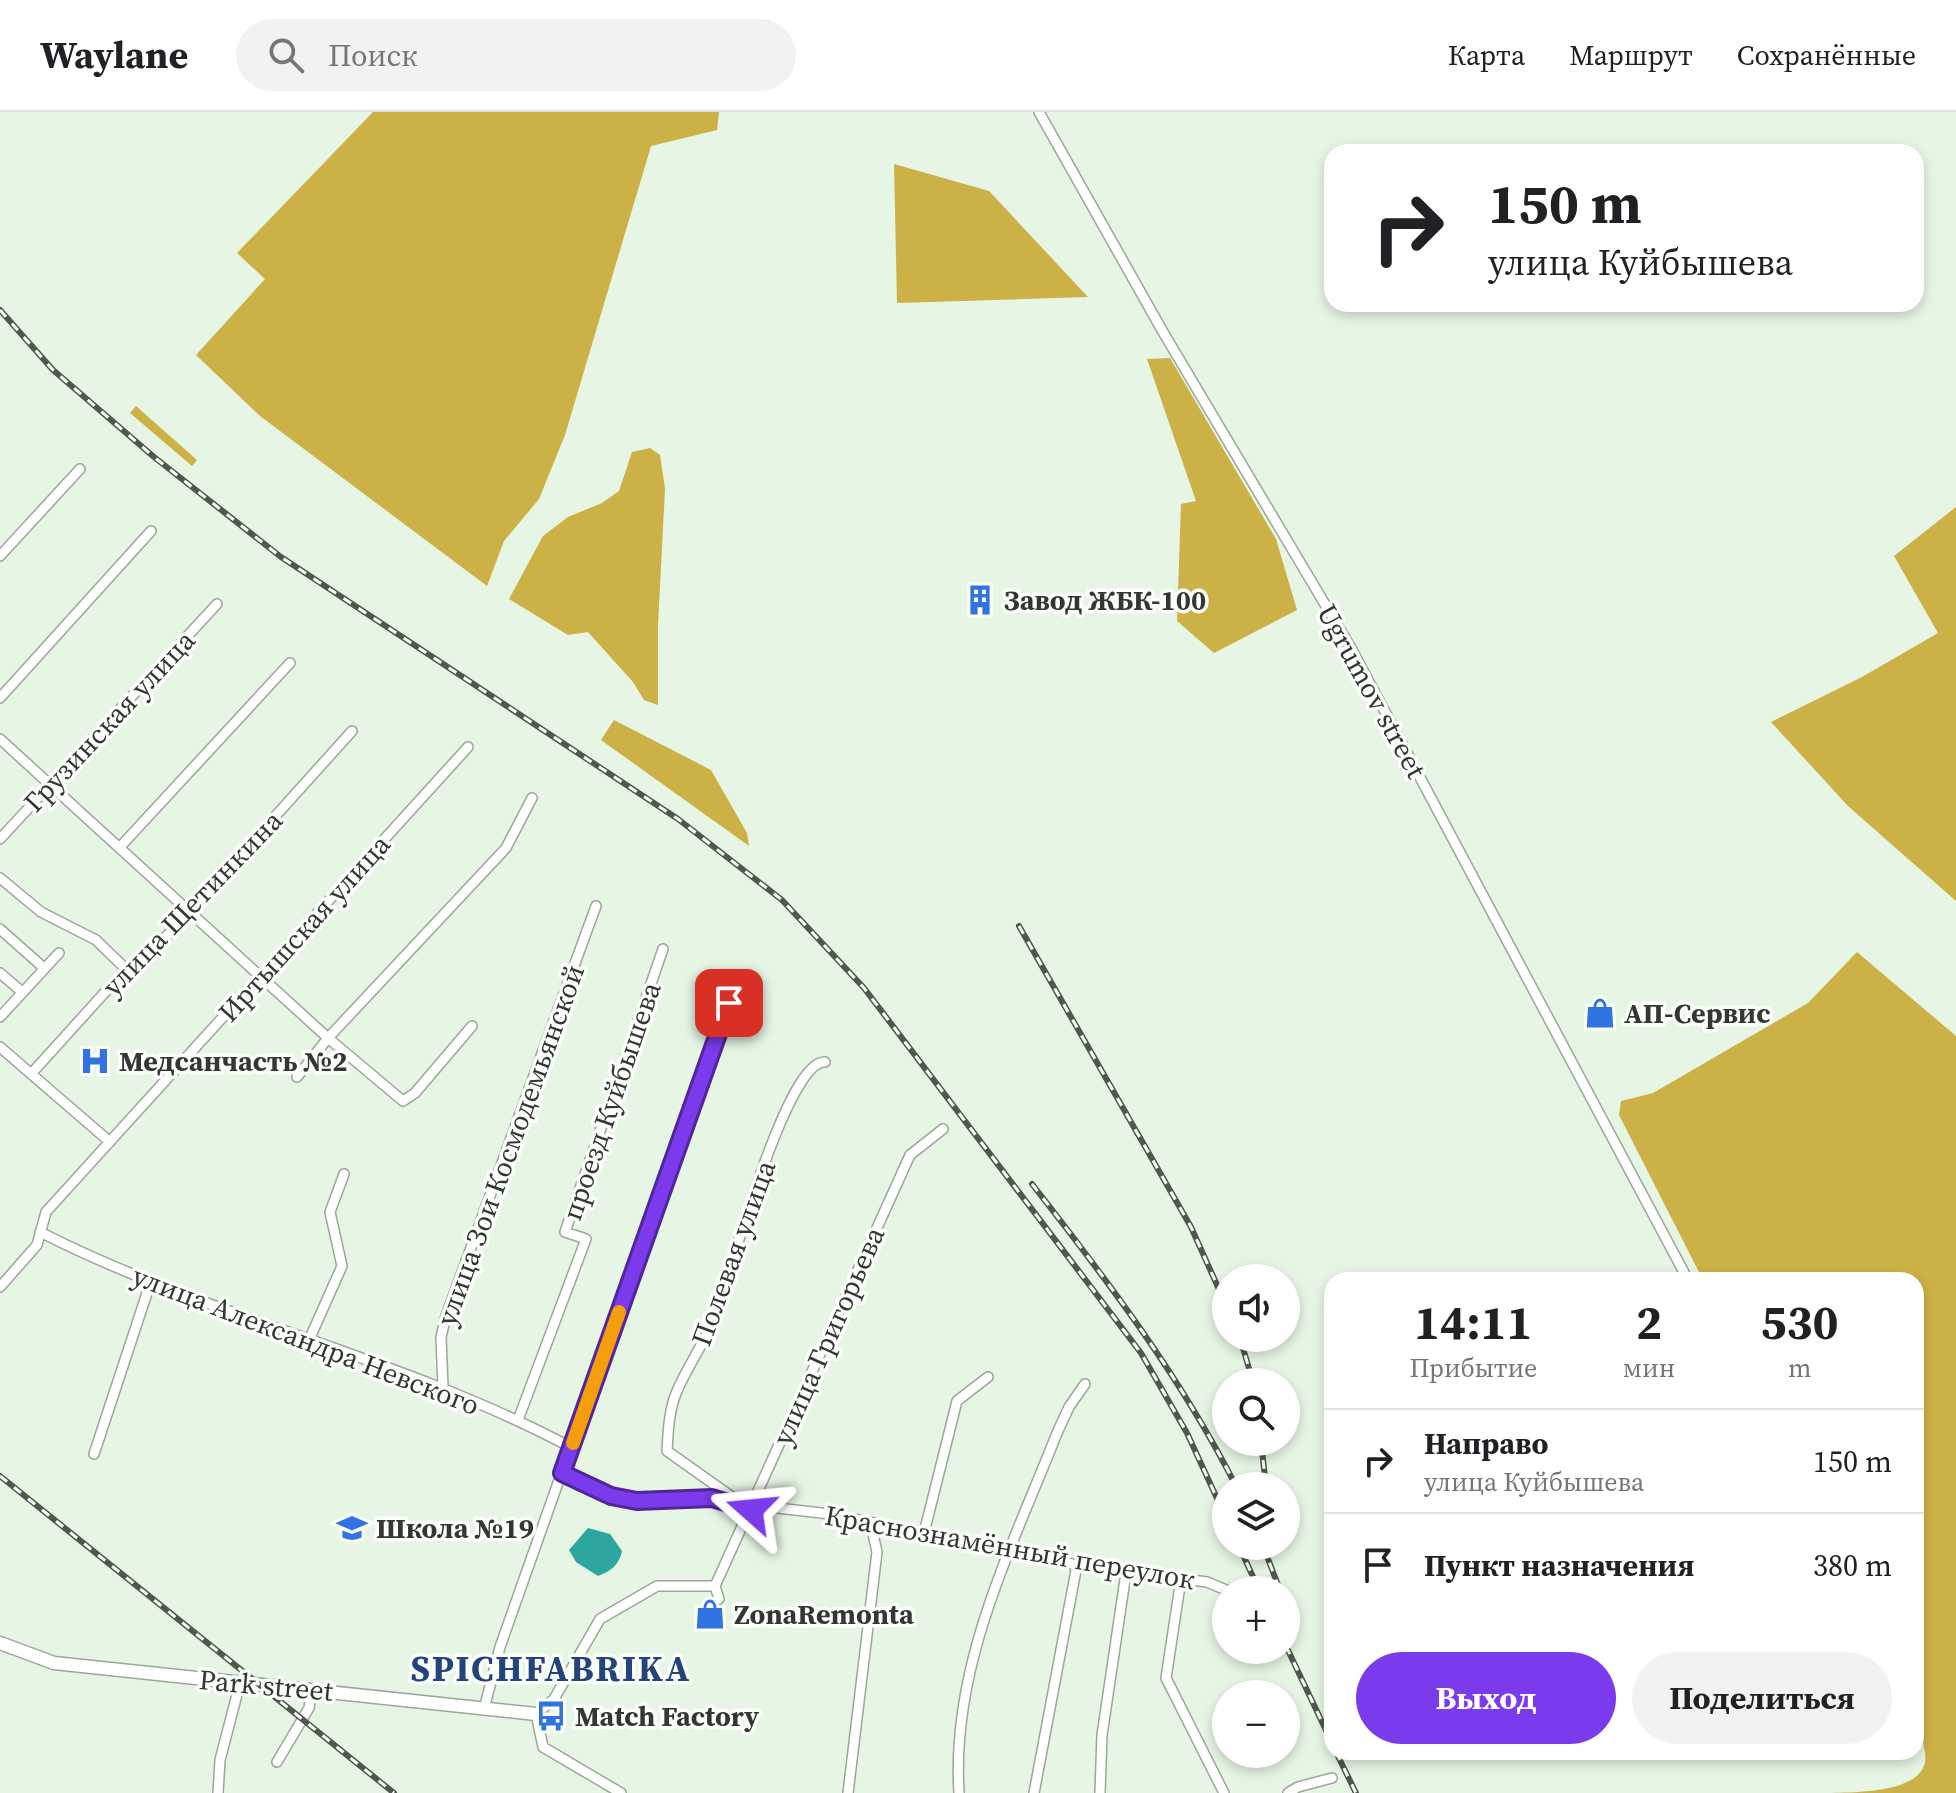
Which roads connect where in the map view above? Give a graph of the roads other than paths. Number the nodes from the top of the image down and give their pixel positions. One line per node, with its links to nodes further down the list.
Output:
1 (1039, 112): 38 (street, Ugrumov street)
2 (80, 469): 4 (street)
3 (151, 531): 7 (street)
4 (0, 556)
5 (217, 604): 11 (street, Грузинская улица)
6 (290, 663): 14 (street)
7 (0, 698)
8 (352, 731): 17 (street, улица Щетинкина)
9 (0, 739): 11 (street)
10 (464, 750): 24 (street, Иртышская улица)
11 (52, 785): 13 (street, Грузинская улица); 14 (street)
12 (532, 798): 29 (street)
13 (0, 839)
14 (120, 847): 17 (street)
15 (0, 878): 23 (street)
16 (596, 906): 44 (street, улица Зои Космодемьянской)
17 (190, 911): 23 (street, улица Щетинкина); 24 (street)
18 (0, 929): 21 (street)
19 (663, 949): 45 (street, проезд Куйбышева)
20 (59, 953): 21 (street)
21 (44, 968): 25 (street)
22 (0, 973): 25 (street)
23 (131, 974): 32 (street, улица Щетинкина)
24 (261, 975): 29 (street); 35 (street, Иртышская улица)
25 (21, 991): 27 (street)
26 (735, 994): 46 (street)
27 (0, 1017)
28 (472, 1026): 29 (street)
29 (328, 1038): 33 (street)
30 (0, 1047): 32 (street)
31 (825, 1062): 49 (street, Полевая улица)
32 (31, 1074): 35 (street)
33 (297, 1077)
34 (943, 1129): 49 (street, улица Григорьева)
35 (110, 1142): 37 (street, Иртышская улица)
36 (344, 1174): 41 (street)
37 (40, 1232): 39 (street, улица Александра Невского); 40 (street, Иртышская улица)
38 (1684, 1272)
39 (150, 1284): 41 (street, улица Александра Невского); 47 (street)
40 (0, 1287)
41 (309, 1340): 44 (street, улица Александра Невского)
42 (988, 1377): 51 (street)
43 (1085, 1384): 52 (street)
44 (443, 1387): 45 (street, улица Александра Невского)
45 (518, 1420): 46 (street, улица Александра Невского)
46 (572, 1448): 48 (street)
47 (94, 1454)
48 (562, 1473): 49 (street, Краснознамённый переулок); 62 (street)
49 (751, 1510): 50 (street, Краснознамённый переулок); 57 (street, улица Григорьева)
50 (871, 1525): 51 (street, Краснознамённый переулок); 68 (street)
51 (924, 1533): 52 (street, Краснознамённый переулок)
52 (1011, 1551): 53 (street, Краснознамённый переулок); 69 (street)
53 (1077, 1565): 54 (street, Краснознамённый переулок); 70 (street)
54 (1126, 1573): 55 (street, Краснознамённый переулок); 71 (street)
55 (1181, 1579): 56 (street, Краснознамённый переулок); 72 (street)
56 (1212, 1584)
57 (715, 1586): 58 (street); 63 (street)
58 (719, 1599)
59 (0, 1643): 60 (street, Park street)
60 (240, 1683): 61 (street, Park street); 66 (street)
61 (312, 1689): 62 (street, Park street); 64 (street)
62 (484, 1709): 63 (street, Park street)
63 (536, 1714): 67 (street)
64 (277, 1762)
65 (1332, 1778): 73 (street)
66 (218, 1793)
67 (621, 1793)
68 (848, 1793)
69 (959, 1793)
70 (1034, 1793)
71 (1100, 1793)
72 (1224, 1793)
73 (1288, 1793)

